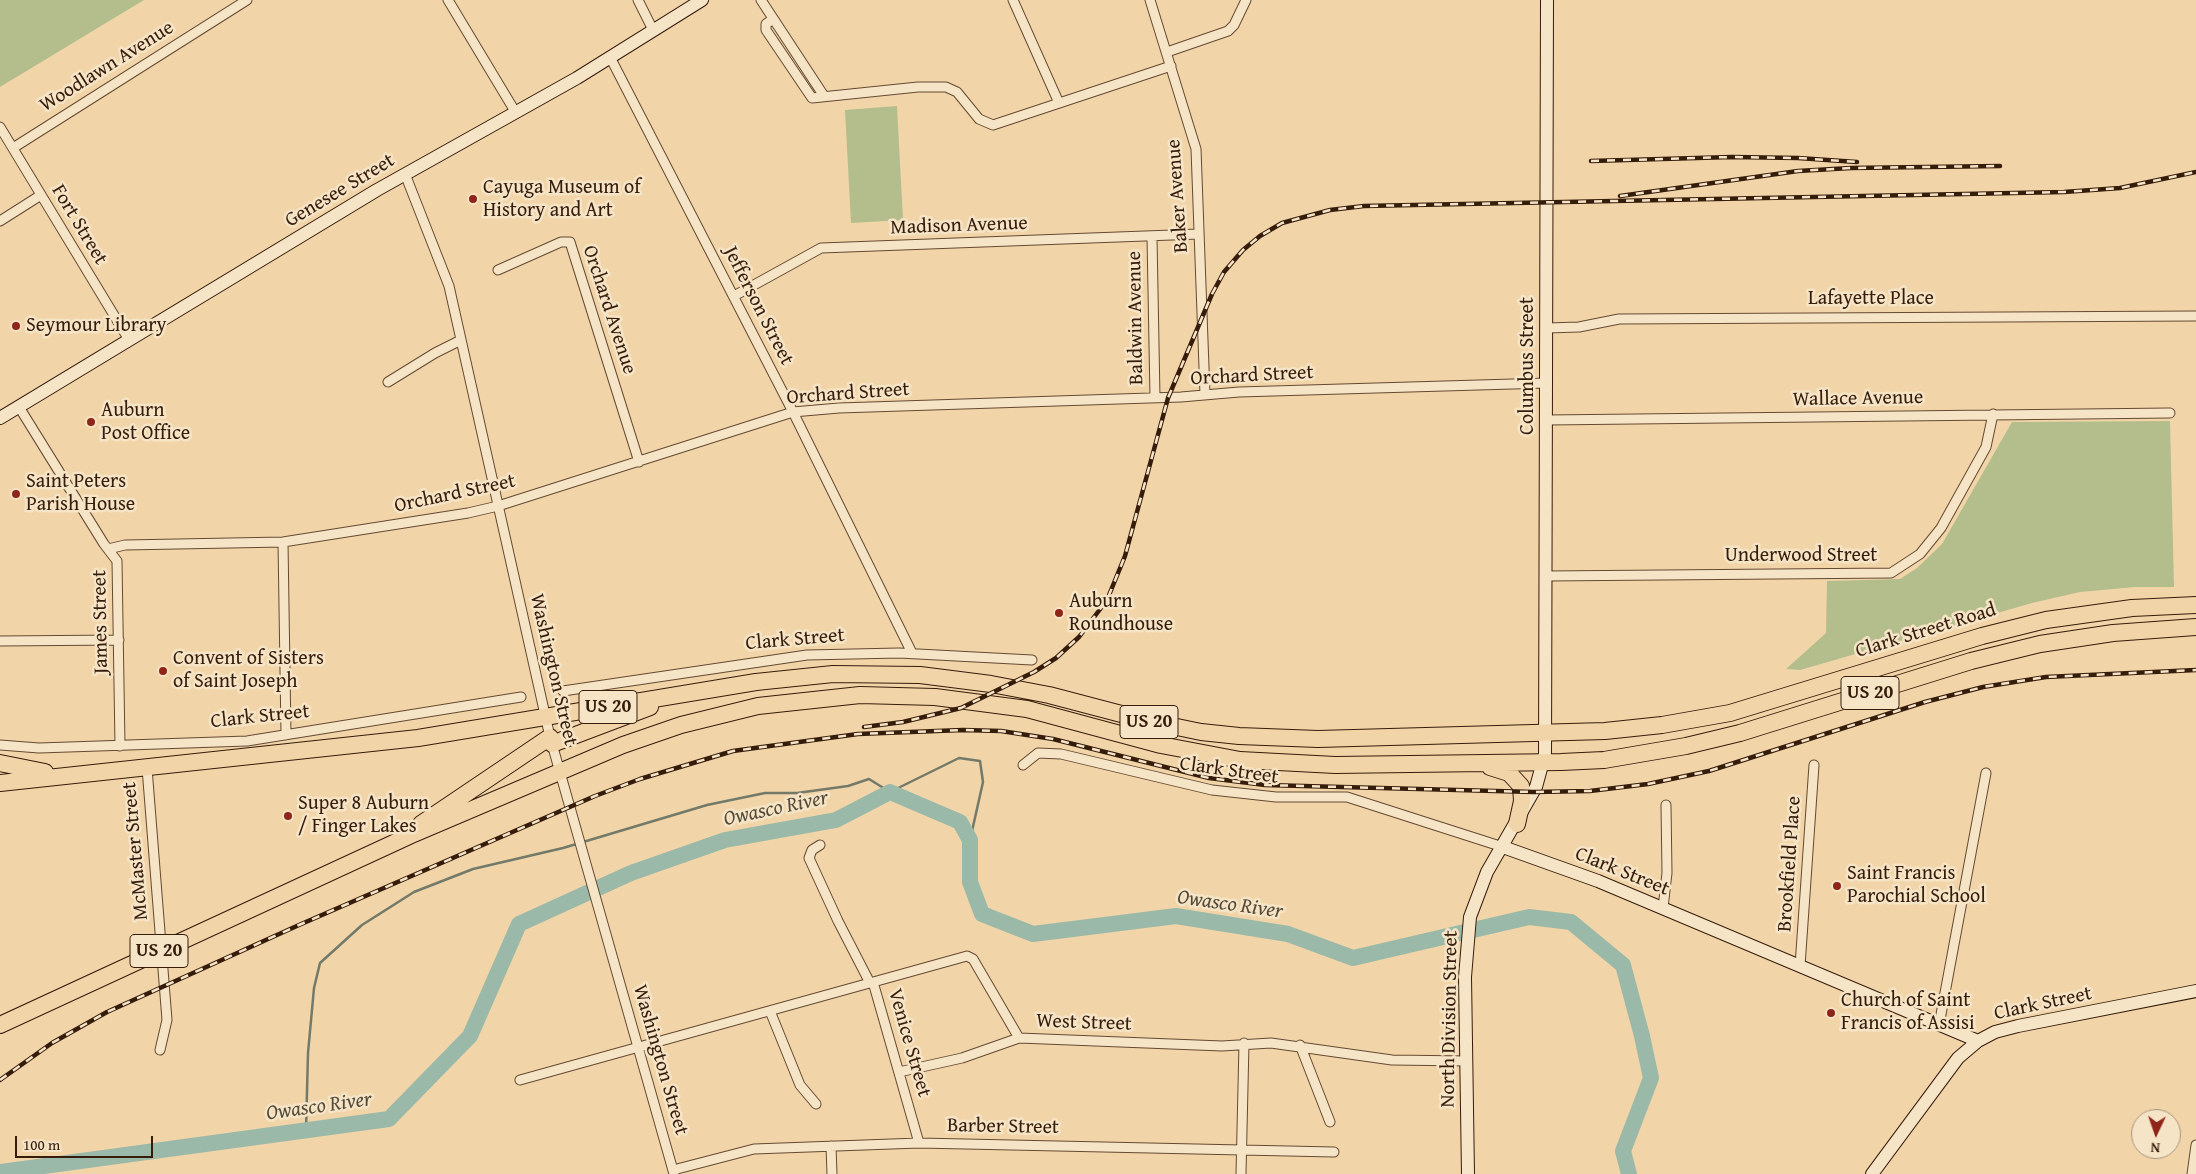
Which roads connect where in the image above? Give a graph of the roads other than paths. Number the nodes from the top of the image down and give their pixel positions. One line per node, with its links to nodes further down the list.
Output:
1 (247, 0): 17 (street, Woodlawn Avenue)
2 (448, 0): 15 (street)
3 (638, 0): 10 (street)
4 (702, 0): 10 (street, Genesee Street)
5 (761, 0): 14 (street)
6 (1013, 0): 14 (street)
7 (1150, 0): 11 (street, Baker Avenue)
8 (1246, 0): 11 (street)
9 (1547, 0): 26 (street, Columbus Street)
10 (653, 30): 12 (street, Genesee Street)
11 (1167, 52): 13 (street, Baker Avenue)
12 (610, 57): 15 (street, Genesee Street); 24 (street, Jefferson Street)
13 (1171, 66): 14 (street); 21 (street, Baker Avenue)
14 (1059, 103)
15 (516, 113): 18 (street, Genesee Street)
16 (0, 127): 17 (street, Fort Street)
17 (13, 148): 19 (street, Fort Street)
18 (405, 174): 27 (street, Genesee Street); 28 (street, Washington Street)
19 (41, 195): 20 (street); 27 (street, Fort Street)
20 (0, 221)
21 (1198, 234): 22 (street, Madison Avenue); 31 (street, Baker Avenue)
22 (1152, 237): 24 (street, Madison Avenue); 32 (street, Baldwin Avenue)
23 (498, 270): 39 (street, Orchard Avenue)
24 (734, 296): 34 (street, Jefferson Street)
25 (2196, 316): 26 (street, Lafayette Place)
26 (1547, 328): 30 (street, Columbus Street)
27 (129, 340): 33 (street, Genesee Street)
28 (460, 340): 29 (street); 40 (street, Washington Street)
29 (388, 382)
30 (1547, 383): 31 (street, Orchard Street); 38 (street, Columbus Street)
31 (1204, 395): 32 (street, Orchard Street)
32 (1155, 398): 34 (street, Orchard Street)
33 (19, 407): 37 (street, Genesee Street); 42 (street, James Street)
34 (793, 412): 39 (street, Orchard Street); 48 (street, Jefferson Street)
35 (2170, 413): 36 (street, Wallace Avenue)
36 (1992, 414): 38 (street, Wallace Avenue); 43 (street, Underwood Street)
37 (0, 418)
38 (1547, 420): 43 (street, Columbus Street)
39 (639, 462): 40 (street, Orchard Street)
40 (498, 506): 41 (street, Orchard Street); 53 (street, Washington Street)
41 (284, 542): 42 (street, Orchard Street); 55 (street)
42 (108, 549): 46 (street, James Street)
43 (1546, 576): 54 (street, Columbus Street)
44 (2196, 604): 54 (highway, Clark Street Road / US 20)
45 (2196, 628): 61 (highway, US 20)
46 (119, 640): 47 (street); 58 (street, James Street)
47 (0, 641)
48 (912, 653): 49 (street, Clark Street); 50 (street, Clark Street)
49 (1032, 660)
50 (563, 691)
51 (521, 697): 55 (street, Clark Street)
52 (670, 697): 53 (highway, US 20); 54 (highway, US 20); 56 (highway)
53 (545, 717): 56 (street, Washington Street); 64 (highway, US 20)
54 (1546, 732): 61 (street, North Division Street)
55 (286, 735): 58 (street, Clark Street)
56 (551, 741): 65 (street, Washington Street); 71 (highway)
57 (0, 746): 58 (street, Clark Street)
58 (120, 746)
59 (0, 763): 67 (highway)
60 (1473, 763): 61 (highway, US 20); 65 (highway, US 20); 70 (highway)
61 (1544, 763): 70 (street, North Division Street)
62 (1814, 765): 76 (street, Brookfield Place)
63 (1023, 766): 73 (street, Clark Street)
64 (147, 768): 67 (highway, US 20); 75 (street, McMaster Street)
65 (560, 772): 71 (highway, US 20); 86 (street, Washington Street)
66 (1986, 773): 81 (street)
67 (62, 775): 68 (highway, US 20)
68 (0, 783)
69 (1666, 805): 74 (street)
70 (1517, 824): 73 (street, North Division Street)
71 (409, 836): 75 (highway, US 20)
72 (820, 845): 77 (street, Venice Street)
73 (1503, 847): 74 (street, Clark Street); 88 (street, North Division Street)
74 (1662, 908): 76 (street, Clark Street)
75 (162, 950): 80 (highway, US 20); 87 (street, McMaster Street)
76 (1800, 966): 81 (street, Clark Street)
77 (872, 983): 79 (street, West Street); 82 (street, West Street); 89 (street, Venice Street)
78 (2196, 992): 83 (street, Clark Street)
79 (770, 1011): 86 (street, West Street); 91 (street)
80 (0, 1025)
81 (1939, 1025): 83 (street, Clark Street)
82 (1018, 1038): 84 (street, West Street); 89 (street)
83 (1978, 1041): 102 (street)
84 (1244, 1043): 85 (street, West Street); 96 (street)
85 (1300, 1045): 88 (street, West Street); 92 (street)
86 (638, 1047): 90 (street, West Street); 98 (street, Washington Street)
87 (160, 1050)
88 (1466, 1060): 101 (street, North Division Street)
89 (900, 1072): 93 (street, Venice Street)
90 (520, 1080)
91 (816, 1104)
92 (1330, 1122)
93 (919, 1143): 95 (street, Barber Street); 96 (street, Barber Street)
94 (2196, 1145): 103 (street)
95 (831, 1146): 98 (street, Barber Street); 99 (street)
96 (1242, 1149): 97 (street, Barber Street); 100 (street)
97 (1334, 1152)
98 (674, 1172)
99 (832, 1174)
100 (1241, 1174)
101 (1468, 1174)
102 (1872, 1174)
103 (2192, 1174)

